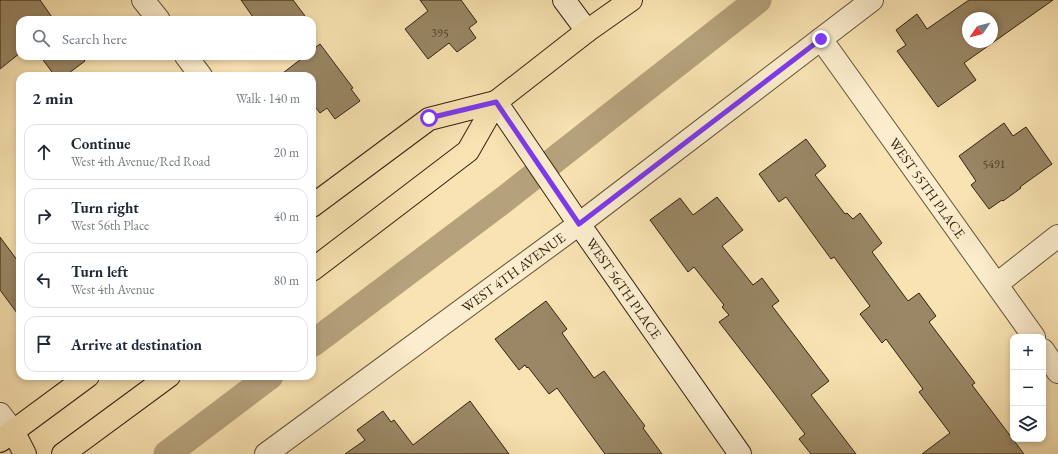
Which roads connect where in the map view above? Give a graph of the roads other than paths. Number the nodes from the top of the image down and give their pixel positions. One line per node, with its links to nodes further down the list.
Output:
1 (143, 0): 5 (street)
2 (564, 0): 6 (street)
3 (631, 0): 6 (main road)
4 (872, 0): 7 (street, WEST 4TH AVENUE)
5 (156, 16)
6 (587, 31): 10 (main road)
7 (821, 39): 12 (street, WEST 4TH AVENUE); 15 (street, WEST 55TH PLACE)
8 (189, 60): 9 (street)
9 (198, 72)
10 (496, 102): 11 (main road); 12 (street, WEST 56TH PLACE); 14 (main road)
11 (316, 203)
12 (579, 224): 25 (street, WEST 4TH AVENUE); 26 (street, WEST 56TH PLACE)
13 (1058, 236): 15 (street)
14 (316, 267)
15 (997, 284): 16 (street, WEST 55TH PLACE)
16 (1032, 334)
17 (1046, 354): 18 (street)
18 (1058, 372)
19 (83, 380): 22 (main road)
20 (164, 380): 24 (main road)
21 (0, 414): 22 (street)
22 (6, 436): 23 (main road)
23 (25, 454)
24 (64, 454)
25 (266, 454)
26 (740, 454)

